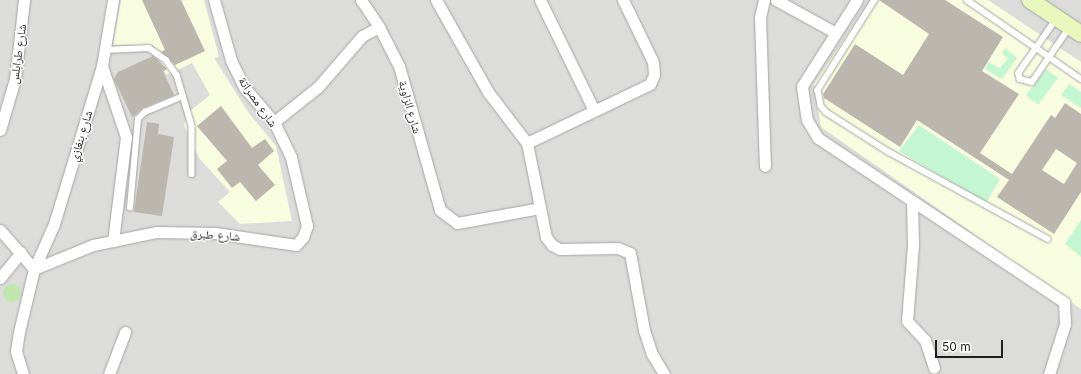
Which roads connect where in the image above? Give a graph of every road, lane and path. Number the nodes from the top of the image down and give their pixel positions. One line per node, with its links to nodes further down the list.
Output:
1 (24, 0): 25 (street, شارع طرابلس)
2 (113, 0): 19 (street, شارع بنغازي)
3 (214, 0): 26 (street, شارع مصراتة)
4 (361, 0): 16 (street, شارع الزاوية)
5 (436, 0): 28 (street)
6 (540, 0): 24 (street)
7 (623, 0): 24 (street)
8 (764, 0): 29 (street)
9 (776, 0): 17 (street)
10 (857, 0): 17 (street)
11 (874, 0): 36 (lane)
12 (967, 0): 18 (lane)
13 (1030, 0): 14 (main road)
14 (1046, 5): 15 (main road)
15 (1069, 26): 18 (lane); 20 (lane)
16 (379, 27): 26 (street); 33 (street, شارع الزاوية)
17 (836, 33): 31 (street)
18 (1036, 49): 20 (lane); 20 (lane)
19 (105, 50): 21 (street, شارع بنغازي); 23 (lane)
20 (1048, 57): 22 (lane)
21 (102, 66): 37 (street); 39 (street, شارع بنغازي)
22 (1081, 79)
23 (183, 96): 30 (lane); 32 (lane)
24 (594, 110): 28 (street)
25 (3, 114): 27 (street, شارع طرابلس)
26 (274, 122): 34 (street, شارع مصراتة)
27 (0, 130)
28 (527, 143): 33 (street)
29 (765, 166)
30 (192, 174)
31 (912, 201): 42 (street); 46 (street)
32 (130, 208)
33 (540, 208): 45 (street)
34 (307, 226): 37 (street, شارع طبرق)
35 (0, 230): 38 (street)
36 (1048, 239)
37 (113, 241): 39 (street)
38 (21, 252): 39 (street); 40 (street)
39 (34, 269): 43 (street, شارع بنغازي)
40 (0, 278)
41 (125, 332): 44 (street)
42 (934, 368)
43 (23, 374)
44 (108, 374)
45 (664, 374)
46 (1049, 374)

